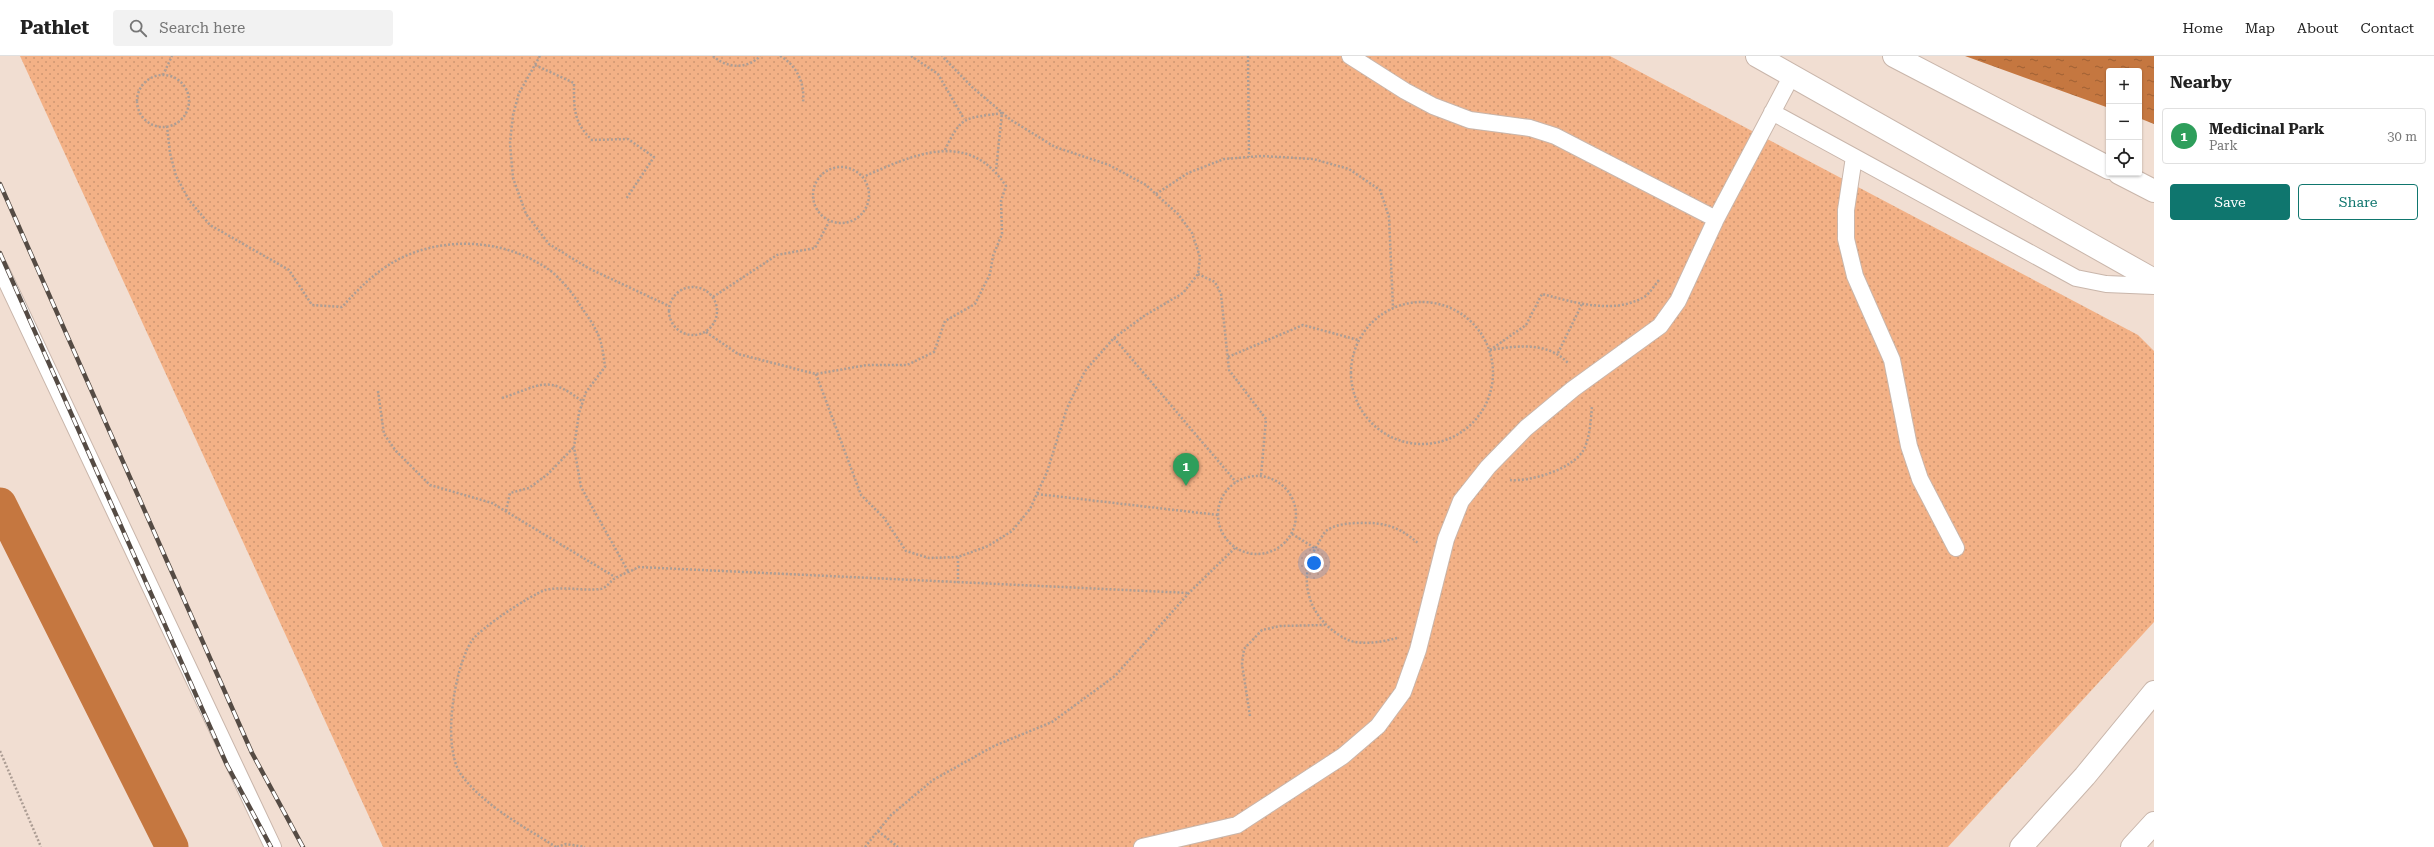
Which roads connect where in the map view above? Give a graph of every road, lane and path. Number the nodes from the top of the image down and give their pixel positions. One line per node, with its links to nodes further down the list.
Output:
1 (172, 56): 13 (path)
2 (540, 56): 12 (path)
3 (713, 56): 4 (path)
4 (760, 56)
5 (780, 56): 15 (path)
6 (911, 56): 18 (path)
7 (942, 56): 17 (path)
8 (1248, 56): 21 (path)
9 (1350, 56): 30 (lane)
10 (1757, 56): 14 (street)
11 (1894, 56): 23 (street)
12 (535, 65): 29 (path); 39 (path)
13 (163, 75): 19 (path); 19 (path)
14 (1792, 75): 16 (lane); 35 (street)
15 (803, 102)
16 (1772, 112): 22 (lane); 30 (lane)
17 (1002, 113): 18 (path); 24 (path); 28 (path)
18 (964, 119): 20 (path)
19 (167, 126): 51 (path)
20 (945, 150): 24 (path); 26 (path)
21 (1249, 157): 28 (path); 40 (path)
22 (1854, 158): 36 (lane); 62 (lane)
23 (2106, 166)
24 (996, 170): 47 (path)
25 (2125, 176): 27 (street)
26 (863, 177): 31 (path); 31 (path)
27 (2154, 191)
28 (1156, 194): 33 (path)
29 (626, 199)
30 (1716, 219): 48 (lane)
31 (830, 221): 37 (path)
32 (0, 268): 77 (lane)
33 (1198, 274): 42 (path); 46 (path)
34 (1663, 274): 38 (path)
35 (2154, 280)
36 (2154, 286)
37 (713, 297): 39 (path); 41 (path)
38 (1582, 304): 44 (path); 45 (path)
39 (669, 306): 41 (path)
40 (1393, 308): 43 (path); 44 (path)
41 (706, 332): 47 (path)
42 (1114, 338): 55 (path); 56 (path)
43 (1359, 340): 44 (path); 46 (path)
44 (1490, 350): 45 (path)
45 (1558, 353): 48 (path)
46 (1228, 357): 53 (path)
47 (816, 374): 63 (path)
48 (1585, 381): 54 (lane); 54 (path)
49 (378, 390): 57 (path)
50 (502, 398): 51 (path)
51 (583, 402): 52 (path)
52 (574, 447): 57 (path); 64 (path)
53 (1261, 476): 55 (path); 59 (path)
54 (1480, 478): 67 (lane)
55 (1236, 482): 58 (path)
56 (1037, 494): 58 (path); 63 (path)
57 (506, 511): 65 (path)
58 (1218, 514): 60 (path)
59 (1292, 534): 60 (path); 61 (path)
60 (1235, 548): 68 (path)
61 (1315, 548): 67 (path); 69 (path)
62 (1956, 548)
63 (958, 557): 66 (path)
64 (629, 573): 65 (path); 66 (path)
65 (616, 577): 78 (path)
66 (958, 582): 68 (path)
67 (1434, 586): 70 (lane)
68 (1188, 593): 75 (path)
69 (1325, 625): 70 (path); 72 (path)
70 (1422, 632): 82 (lane)
71 (2154, 692): 83 (street)
72 (1250, 716)
73 (0, 751): 76 (path)
74 (2154, 823): 84 (street)
75 (878, 831): 80 (path); 81 (path)
76 (42, 847)
77 (273, 847)
78 (556, 847): 79 (path)
79 (585, 847)
80 (865, 847)
81 (898, 847)
82 (1142, 847)
83 (2021, 847)
84 (2132, 847)

